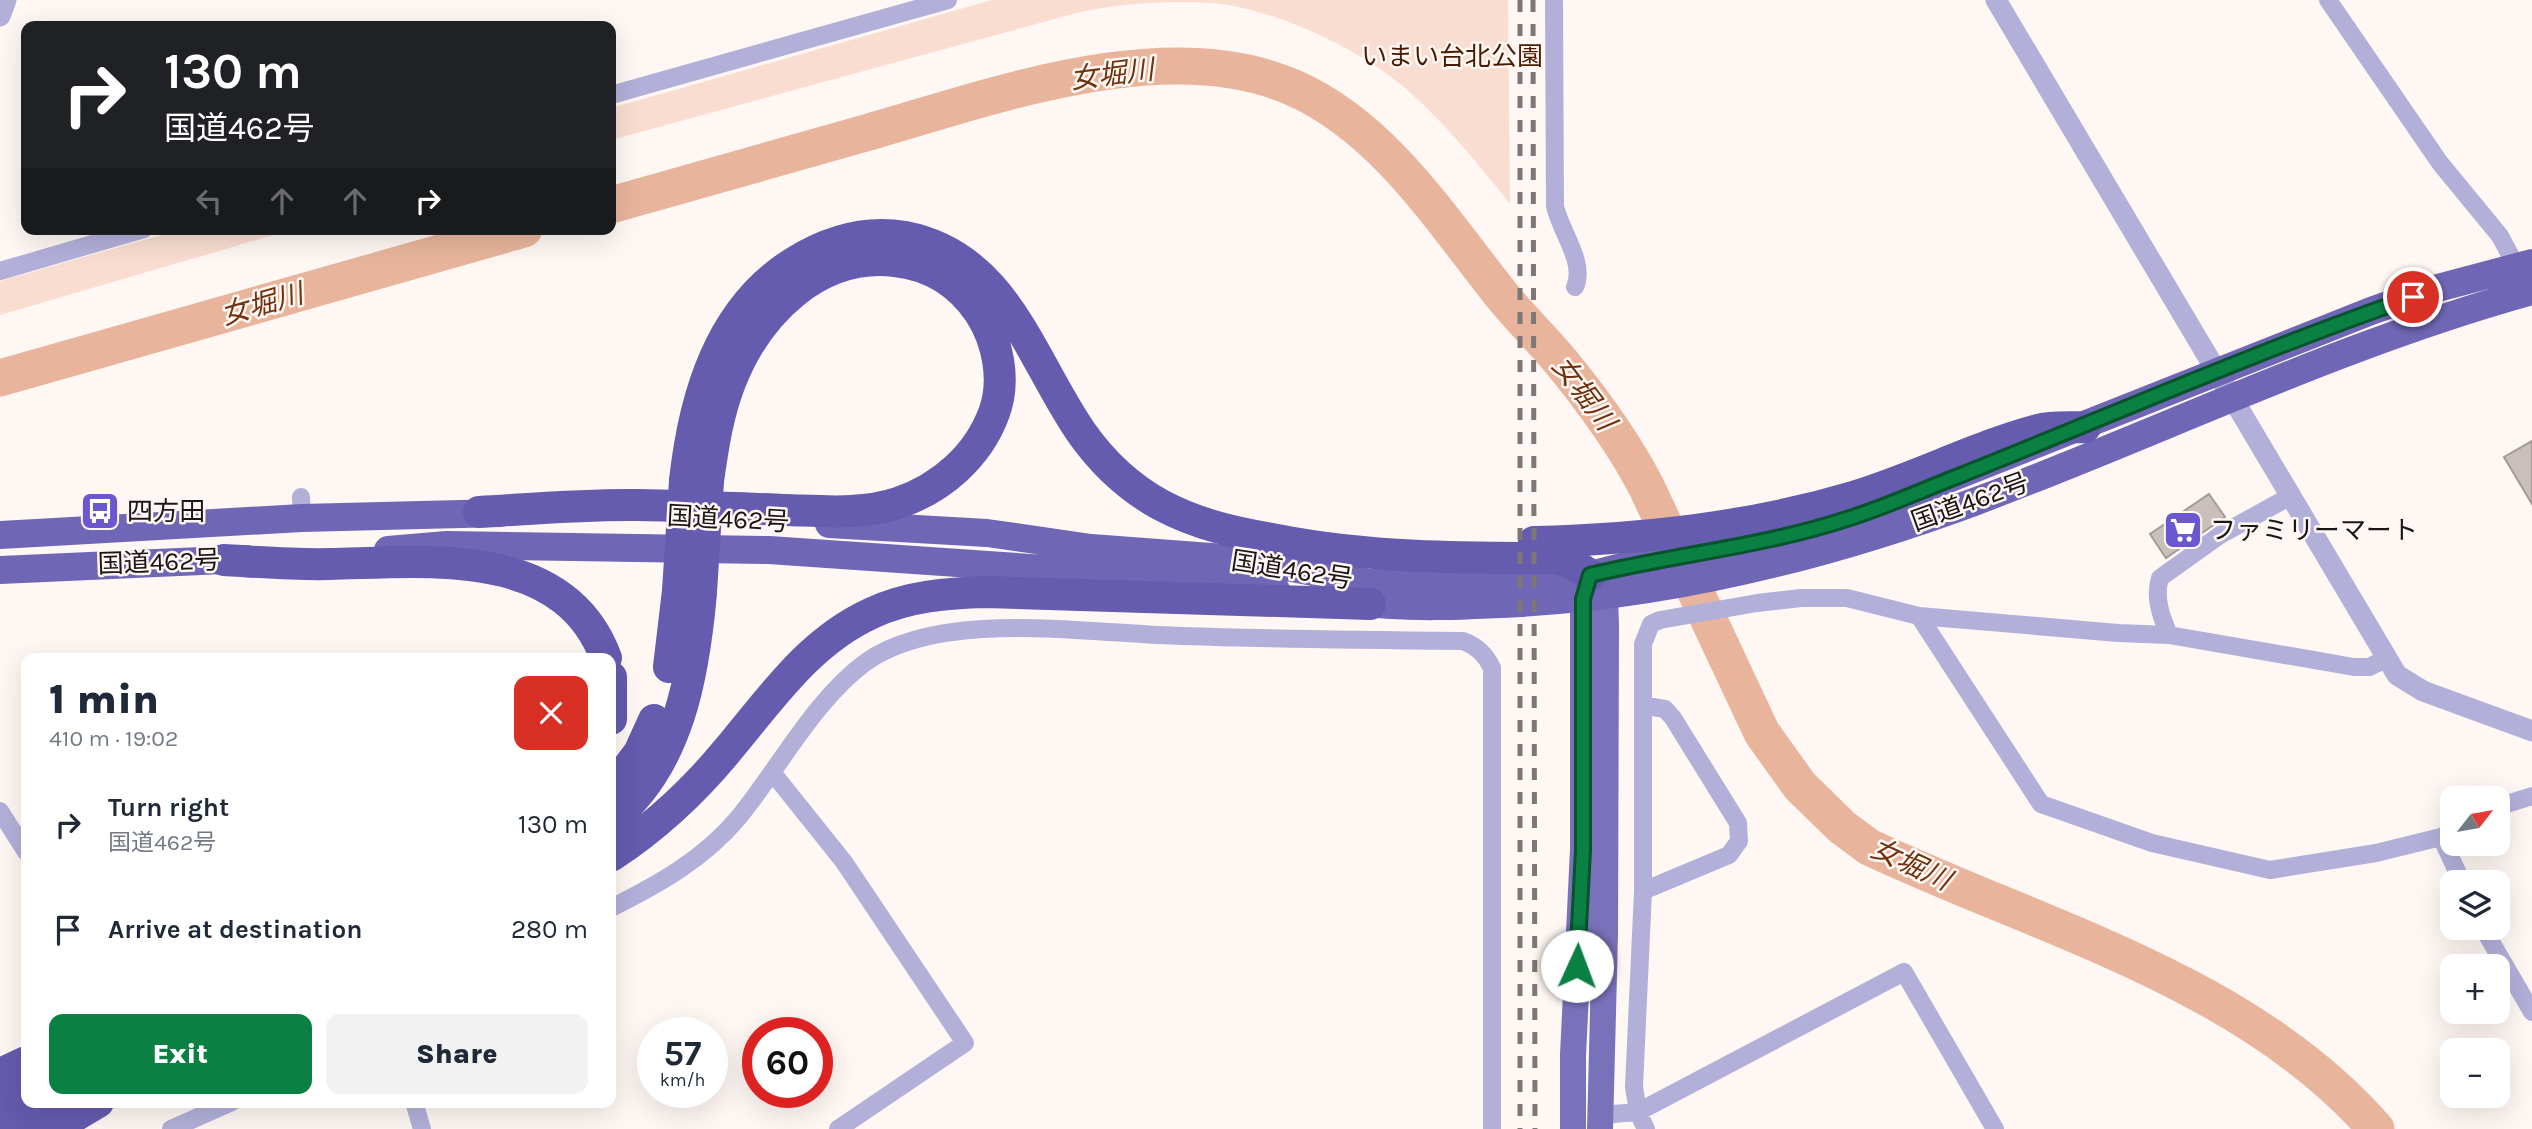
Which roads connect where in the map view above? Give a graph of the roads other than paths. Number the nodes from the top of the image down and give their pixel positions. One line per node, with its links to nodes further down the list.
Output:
1 (6, 0): 6 (street)
2 (948, 0): 7 (street)
3 (1554, 0): 11 (street)
4 (1996, 0): 13 (street)
5 (2328, 0): 9 (street)
6 (0, 16)
7 (616, 94)
8 (123, 235): 10 (street)
9 (2524, 265): 13 (highway)
10 (0, 271)
11 (1575, 287)
12 (2529, 298): 14 (highway, 国道462号)
13 (2215, 371): 14 (street); 15 (highway)
14 (2231, 397): 17 (street); 21 (highway, 国道462号)
15 (2085, 426): 21 (highway)
16 (696, 481): 18 (highway); 20 (highway); 26 (highway, bridge)
17 (2289, 497): 29 (street); 31 (street)
18 (479, 513): 19 (highway, 国道462号); 25 (highway, 国道462号)
19 (0, 535)
20 (1253, 536): 23 (highway); 25 (highway)
21 (1733, 548): 23 (highway); 23 (highway, 国道462号)
22 (224, 560): 24 (highway, 国道462号); 27 (highway, 国道462号); 30 (highway)
23 (1638, 564): 25 (highway, 国道462号)
24 (0, 570)
25 (1593, 590): 27 (highway, 国道462号); 56 (main road); 63 (main road)
26 (689, 592): 35 (highway); 39 (highway)
27 (1370, 604): 42 (highway)
28 (1919, 616): 29 (street); 40 (street); 43 (street)
29 (2169, 635): 31 (street)
30 (603, 653)
31 (2386, 659): 33 (street)
32 (1653, 708): 43 (street)
33 (2532, 731)
34 (772, 772): 44 (street); 61 (street); 62 (street)
35 (616, 783)
36 (2532, 796): 37 (street)
37 (2510, 803)
38 (0, 811): 41 (street)
39 (616, 815)
40 (2440, 836)
41 (21, 844)
42 (616, 852)
43 (1643, 891): 55 (street)
44 (616, 905)
45 (2490, 940): 46 (street)
46 (2532, 1012)
47 (21, 1064): 48 (highway)
48 (0, 1074)
49 (21, 1090): 50 (highway)
50 (0, 1101)
51 (47, 1108): 58 (highway)
52 (88, 1108): 59 (highway)
53 (220, 1108): 57 (street)
54 (416, 1108): 60 (street)
55 (1638, 1112): 56 (street); 64 (street); 65 (street)
56 (1600, 1122)
57 (183, 1127)
58 (0, 1129)
59 (53, 1129)
60 (422, 1129)
61 (838, 1129)
62 (1492, 1129)
63 (1573, 1129)
64 (1646, 1129)
65 (1995, 1129)

